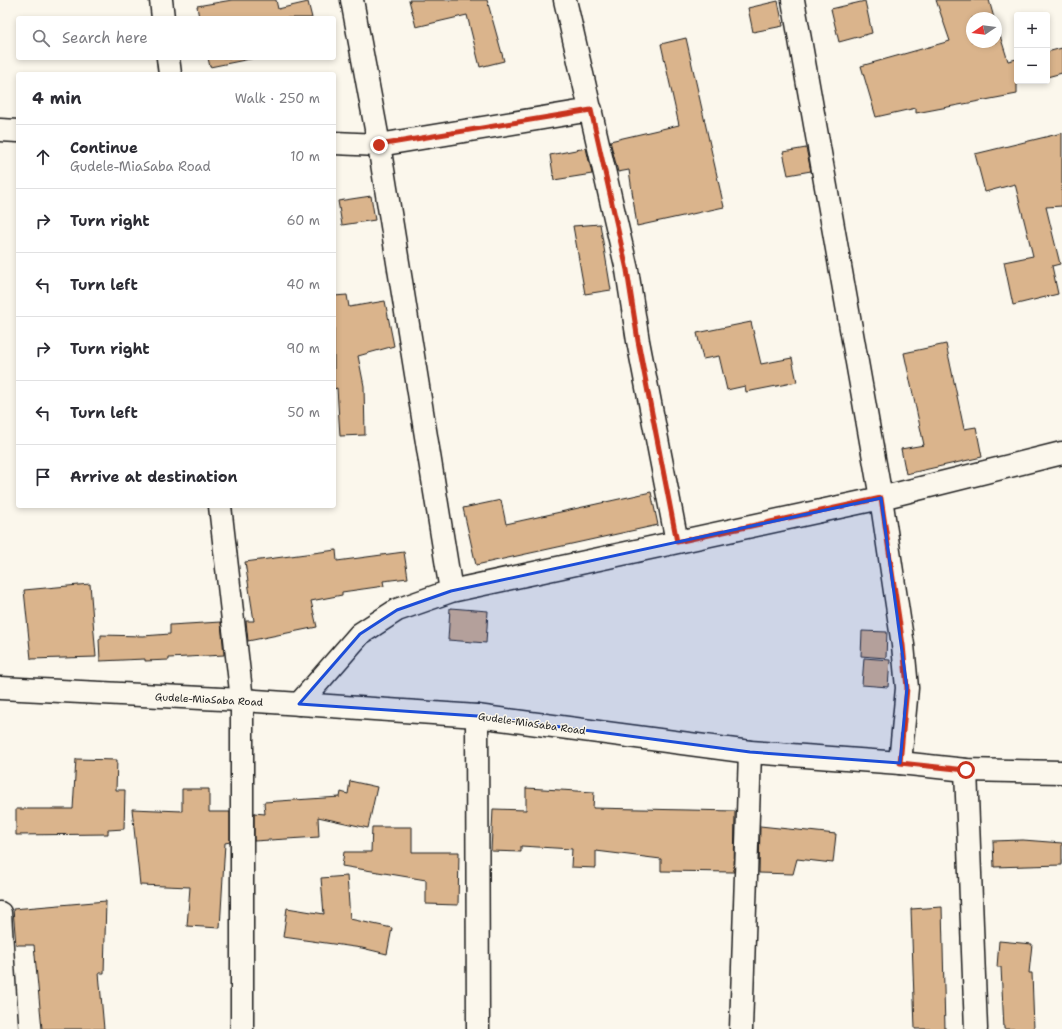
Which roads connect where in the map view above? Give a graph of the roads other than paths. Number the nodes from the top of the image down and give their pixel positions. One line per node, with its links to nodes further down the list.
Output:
1 (161, 0): 5 (street)
2 (352, 0): 12 (street)
3 (565, 0): 8 (street)
4 (793, 0): 14 (street)
5 (163, 16)
6 (168, 60): 7 (street)
7 (170, 72)
8 (591, 110): 12 (street); 16 (street)
9 (0, 130): 10 (street)
10 (16, 131)
11 (336, 143): 12 (street)
12 (379, 145): 17 (street)
13 (1062, 453): 14 (street)
14 (881, 498): 16 (street); 23 (street)
15 (220, 508): 19 (street)
16 (677, 542): 17 (street)
17 (451, 591): 20 (street)
18 (0, 688): 19 (street, Gudele-MiaSaba Road)
19 (242, 700): 20 (street, Gudele-MiaSaba Road); 28 (street)
20 (299, 704): 21 (street, Gudele-MiaSaba Road)
21 (477, 716): 22 (street, Gudele-MiaSaba Road); 29 (street)
22 (750, 752): 23 (street, Gudele-MiaSaba Road); 30 (street)
23 (900, 763): 24 (street, Gudele-MiaSaba Road)
24 (966, 770): 25 (street, Gudele-MiaSaba Road); 31 (street)
25 (1062, 772)
26 (0, 912): 27 (street)
27 (7, 1029)
28 (242, 1029)
29 (478, 1029)
30 (740, 1029)
31 (976, 1029)

